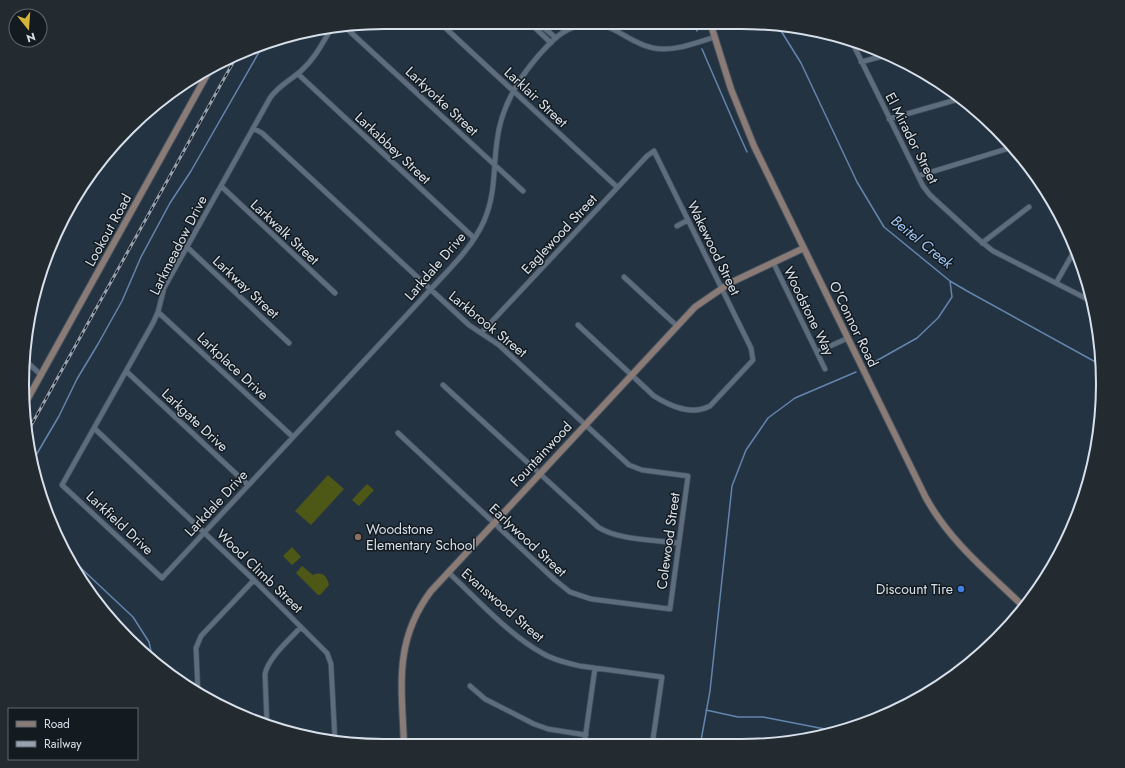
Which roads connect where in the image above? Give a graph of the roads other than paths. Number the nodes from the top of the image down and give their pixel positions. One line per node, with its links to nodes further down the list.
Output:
1 (447, 29): 17 (street, Larklair Street)
2 (536, 29): 11 (street)
3 (545, 29): 10 (street)
4 (570, 29): 10 (street, Larkdale Drive)
5 (614, 29): 9 (street, Larkdale Drive)
6 (712, 29): 9 (street, O'Connor Road)
7 (349, 31): 23 (street, Larkyorke Street)
8 (327, 34): 15 (street, Larkmeadow Drive)
9 (715, 37): 34 (street, O'Connor Road)
10 (556, 38): 11 (street, Larkdale Drive)
11 (551, 43): 17 (street, Larkdale Drive)
12 (855, 48): 14 (street, El Mirador Street)
13 (879, 57): 14 (street)
14 (861, 62): 19 (street, El Mirador Street)
15 (298, 74): 20 (street, Larkmeadow Drive); 31 (street, Larkabbey Street)
16 (206, 77): 53 (street, Lookout Road)
17 (513, 91): 23 (street, Larkdale Drive); 26 (street, Larklair Street)
18 (954, 100): 19 (street)
19 (889, 119): 24 (street, El Mirador Street)
20 (253, 128): 25 (street, Larkmeadow Drive); 40 (street, Larkbrook Street)
21 (1008, 150): 24 (street)
22 (654, 151): 26 (street, Eaglewood Street); 29 (street, Wakewood Street)
23 (495, 166): 27 (street, Larkyorke Street); 31 (street, Larkdale Drive)
24 (918, 176): 32 (street, El Mirador Street)
25 (221, 186): 33 (street, Larkmeadow Drive); 41 (street, Larkwalk Street)
26 (617, 187): 46 (street, Eaglewood Street)
27 (523, 191)
28 (1029, 207): 32 (street)
29 (688, 220): 30 (street); 39 (street, Wakewood Street)
30 (677, 226)
31 (474, 238): 40 (street, Larkdale Drive)
32 (982, 243): 38 (street, El Mirador Street)
33 (187, 247): 43 (street, Larkmeadow Drive); 48 (street, Larkway Street)
34 (804, 248): 36 (street, Fountainwood); 47 (street, O'Connor Road)
35 (1072, 255): 38 (street)
36 (773, 262): 39 (street, Fountainwood); 49 (street, Woodstone Way)
37 (624, 277): 45 (street)
38 (1056, 283): 42 (street, El Mirador Street)
39 (722, 288): 45 (street, Fountainwood); 54 (street, Wakewood Street)
40 (430, 290): 46 (street, Larkbrook Street); 60 (street, Larkdale Drive)
41 (335, 293)
42 (1085, 299)
43 (158, 312): 52 (street, Larkmeadow Drive); 60 (street, Larkplace Drive)
44 (578, 325): 54 (street)
45 (676, 326): 54 (street, Fountainwood)
46 (481, 333): 57 (street, Larkbrook Street)
47 (848, 338): 49 (street); 71 (street, O'Connor Road)
48 (289, 343)
49 (817, 352): 51 (street, Woodstone Way)
50 (30, 365): 53 (street)
51 (825, 369)
52 (126, 370): 58 (street, Larkmeadow Drive); 64 (street, Larkgate Drive)
53 (41, 375): 56 (street, Lookout Road)
54 (631, 375): 57 (street, Fountainwood)
55 (443, 385): 61 (street)
56 (30, 396)
57 (586, 424): 61 (street, Fountainwood); 62 (street, Larkbrook Street)
58 (94, 428): 63 (street, Larkmeadow Drive); 66 (street, Wood Climb Street)
59 (398, 433): 65 (street, Earlywood Street)
60 (293, 437): 64 (street, Larkdale Drive)
61 (540, 473): 65 (street, Fountainwood); 67 (street)
62 (688, 476): 67 (street, Colewood Street)
63 (62, 485): 69 (street, Larkfield Drive)
64 (248, 485): 66 (street, Larkdale Drive)
65 (494, 523): 68 (street, Fountainwood); 72 (street, Earlywood Street)
66 (204, 532): 69 (street, Larkdale Drive); 70 (street, Wood Climb Street)
67 (678, 543): 72 (street, Colewood Street)
68 (448, 572): 74 (street, Evanswood Street); 80 (street, Fountainwood)
69 (162, 578)
70 (254, 580): 73 (street, Wood Climb Street); 75 (street)
71 (1020, 603)
72 (670, 610)
73 (301, 627): 77 (street); 78 (street, Wood Climb Street)
74 (595, 668): 79 (street); 82 (street, Evanswood Street)
75 (198, 686)
76 (470, 686): 79 (street)
77 (267, 719)
78 (335, 735)
79 (586, 735): 81 (street)
80 (404, 739)
81 (585, 739)
82 (653, 739)

